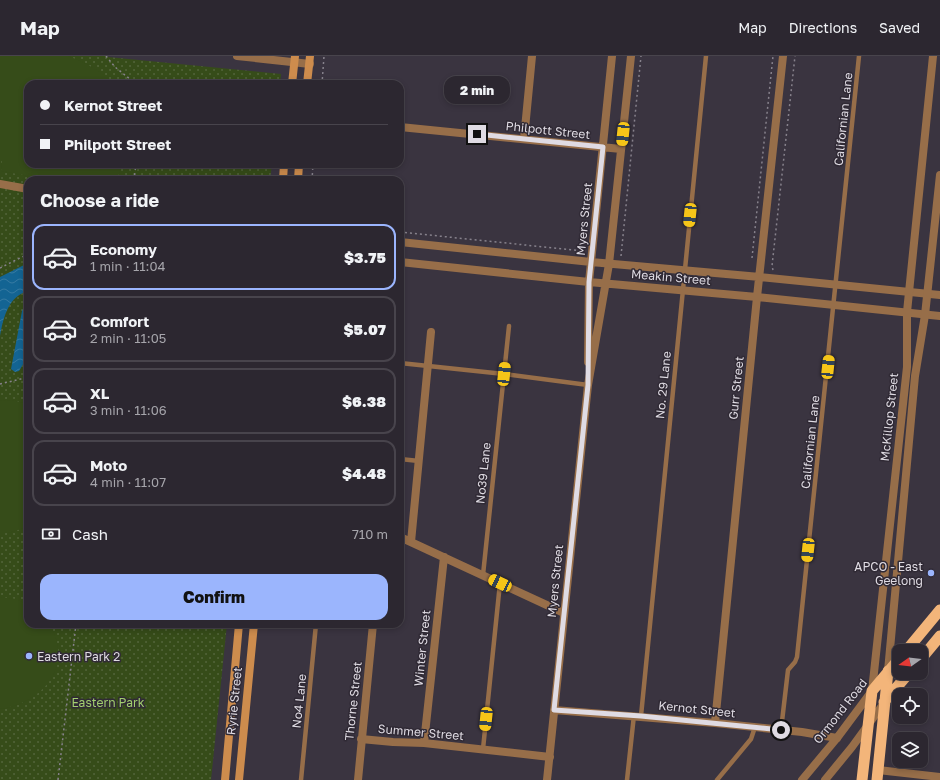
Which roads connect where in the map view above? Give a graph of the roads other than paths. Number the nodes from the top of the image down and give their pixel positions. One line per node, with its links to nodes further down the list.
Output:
1 (237, 56): 9 (street)
2 (532, 56): 14 (street)
3 (612, 56): 15 (street, Myers Street)
4 (631, 56): 16 (street, Myers Street)
5 (706, 56): 24 (lane, No. 29 Lane)
6 (783, 56): 25 (street, Gurr Street)
7 (859, 56): 28 (lane, Californian Lane)
8 (933, 56): 30 (street, McKillop Street)
9 (295, 59): 10 (street); 11 (main road)
10 (310, 60): 12 (main road)
11 (292, 80)
12 (308, 80)
13 (404, 126): 14 (street, Philpott Street)
14 (524, 139): 15 (street, Philpott Street)
15 (603, 147): 16 (street, Philpott Street); 22 (street, Myers Street)
16 (621, 149): 23 (street, Myers Street)
17 (940, 175): 31 (street, McKillop Street)
18 (0, 184): 19 (street)
19 (24, 188)
20 (404, 242): 22 (street, Meakin Street)
21 (404, 262): 26 (street, Meakin Street)
22 (591, 262): 23 (street, Meakin Street); 26 (street, Myers Street)
23 (609, 264): 24 (street, Meakin Street); 27 (street, Myers Street)
24 (685, 270): 25 (street, Meakin Street); 29 (lane, No. 29 Lane)
25 (760, 277): 28 (street, Meakin Street); 33 (street, Gurr Street)
26 (589, 282): 27 (street, Meakin Street); 43 (street, Myers Street)
27 (606, 283): 29 (street, Meakin Street); 43 (street, Myers Street)
28 (836, 285): 30 (street, Meakin Street); 34 (lane, Californian Lane)
29 (683, 291): 33 (street, Meakin Street); 66 (lane, No. 29 Lane)
30 (909, 292): 31 (street, Meakin Street); 35 (street, McKillop Street)
31 (927, 294): 32 (street, Meakin Street); 36 (street, McKillop Street)
32 (940, 295)
33 (757, 297): 34 (street, Meakin Street); 67 (street, Gurr Street)
34 (834, 305): 35 (street, Meakin Street); 70 (lane, Californian Lane)
35 (907, 312): 36 (street, Meakin Street); 63 (street, McKillop Street)
36 (925, 315): 37 (street, Meakin Street); 61 (street, McKillop Street)
37 (940, 316)
38 (509, 326): 42 (lane, No39 Lane)
39 (432, 332): 41 (street)
40 (404, 364): 41 (lane)
41 (428, 367): 42 (lane); 45 (street)
42 (504, 374): 43 (lane); 49 (lane, No39 Lane)
43 (588, 385): 52 (street, Myers Street)
44 (404, 459): 45 (lane)
45 (419, 461): 47 (street)
46 (404, 539): 47 (street)
47 (410, 542): 48 (street)
48 (444, 557): 49 (street); 73 (street, Winter Street)
49 (483, 575): 50 (street)
50 (500, 583): 52 (street); 74 (lane)
51 (940, 610): 58 (highway)
52 (564, 613): 65 (street, Myers Street)
53 (239, 628): 78 (main road, Ryrie Street)
54 (254, 628): 79 (main road, Ryrie Street)
55 (316, 628): 80 (lane, No4 Lane)
56 (373, 628): 72 (street, Thorne Street)
57 (939, 639): 59 (highway)
58 (912, 644)
59 (928, 651)
60 (892, 667): 61 (highway, Ormond Road)
61 (888, 671): 63 (highway, Ormond Road); 64 (highway, McKillop Street)
62 (903, 680): 64 (highway)
63 (872, 691): 68 (highway, McKillop Street); 71 (street, Ormond Road)
64 (884, 702): 68 (street); 76 (highway, McKillop Street)
65 (554, 710): 66 (street, Kernot Street); 75 (street, Myers Street)
66 (637, 716): 67 (street, Kernot Street); 83 (lane, No. 29 Lane)
67 (715, 723): 69 (street, Kernot Street)
68 (869, 723): 86 (street); 87 (highway, McKillop Street)
69 (755, 727): 70 (street, Kernot Street); 84 (lane)
70 (781, 730): 71 (street, Kernot Street)
71 (837, 738): 85 (street, Ormond Road)
72 (361, 739): 73 (street, Summer Street); 81 (street, Thorne Street)
73 (424, 742): 74 (street, Summer Street)
74 (483, 749): 75 (street, Summer Street)
75 (550, 756): 82 (street, Myers Street)
76 (877, 775): 77 (street)
77 (940, 776)
78 (225, 780)
79 (239, 780)
80 (301, 780)
81 (358, 780)
82 (547, 780)
83 (626, 780)
84 (718, 780)
85 (802, 780)
86 (825, 780)
87 (862, 780)

